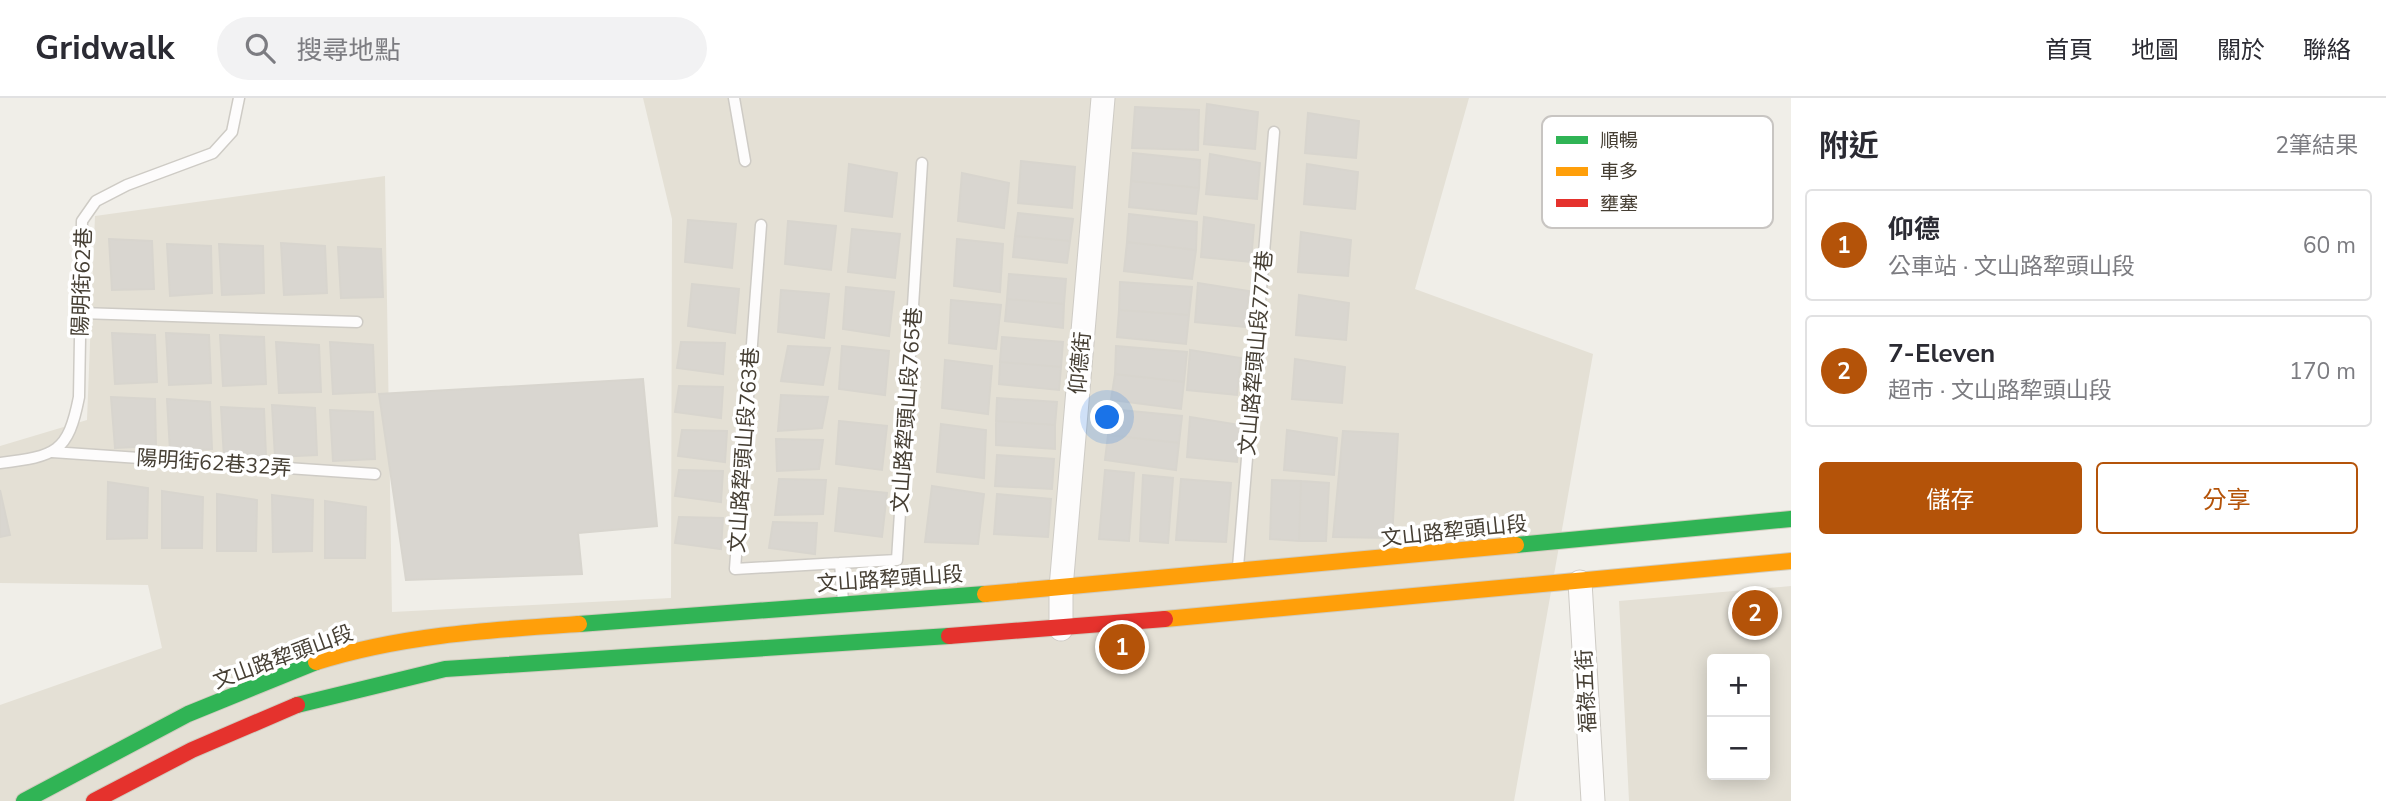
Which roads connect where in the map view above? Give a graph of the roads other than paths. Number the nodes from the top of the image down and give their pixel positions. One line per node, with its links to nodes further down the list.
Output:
1 (239, 98): 8 (lane, 陽明街62巷)
2 (734, 98): 5 (lane)
3 (1103, 98): 18 (street, 仰德街)
4 (1274, 132): 16 (lane, 文山路犂頭山段777巷)
5 (745, 161)
6 (922, 163): 15 (lane, 文山路犂頭山段765巷)
7 (761, 225): 15 (lane, 文山路犂頭山段763巷)
8 (81, 313): 9 (lane); 10 (lane, 陽明街62巷)
9 (357, 322)
10 (52, 452): 11 (lane); 12 (lane, 陽明街62巷32弄)
11 (0, 463)
12 (375, 474)
13 (1791, 525): 16 (main road, 文山路犂頭山段)
14 (1791, 561): 17 (main road)
15 (840, 563): 19 (lane)
16 (1237, 573): 18 (main road, 文山路犂頭山段)
17 (1580, 582): 20 (main road); 23 (street, 福祿五街)
18 (1061, 588): 19 (main road, 文山路犂頭山段); 20 (street, 仰德街)
19 (843, 604): 21 (main road, 文山路犂頭山段)
20 (1061, 629): 22 (main road)
21 (24, 801)
22 (94, 801)
23 (1593, 801)

